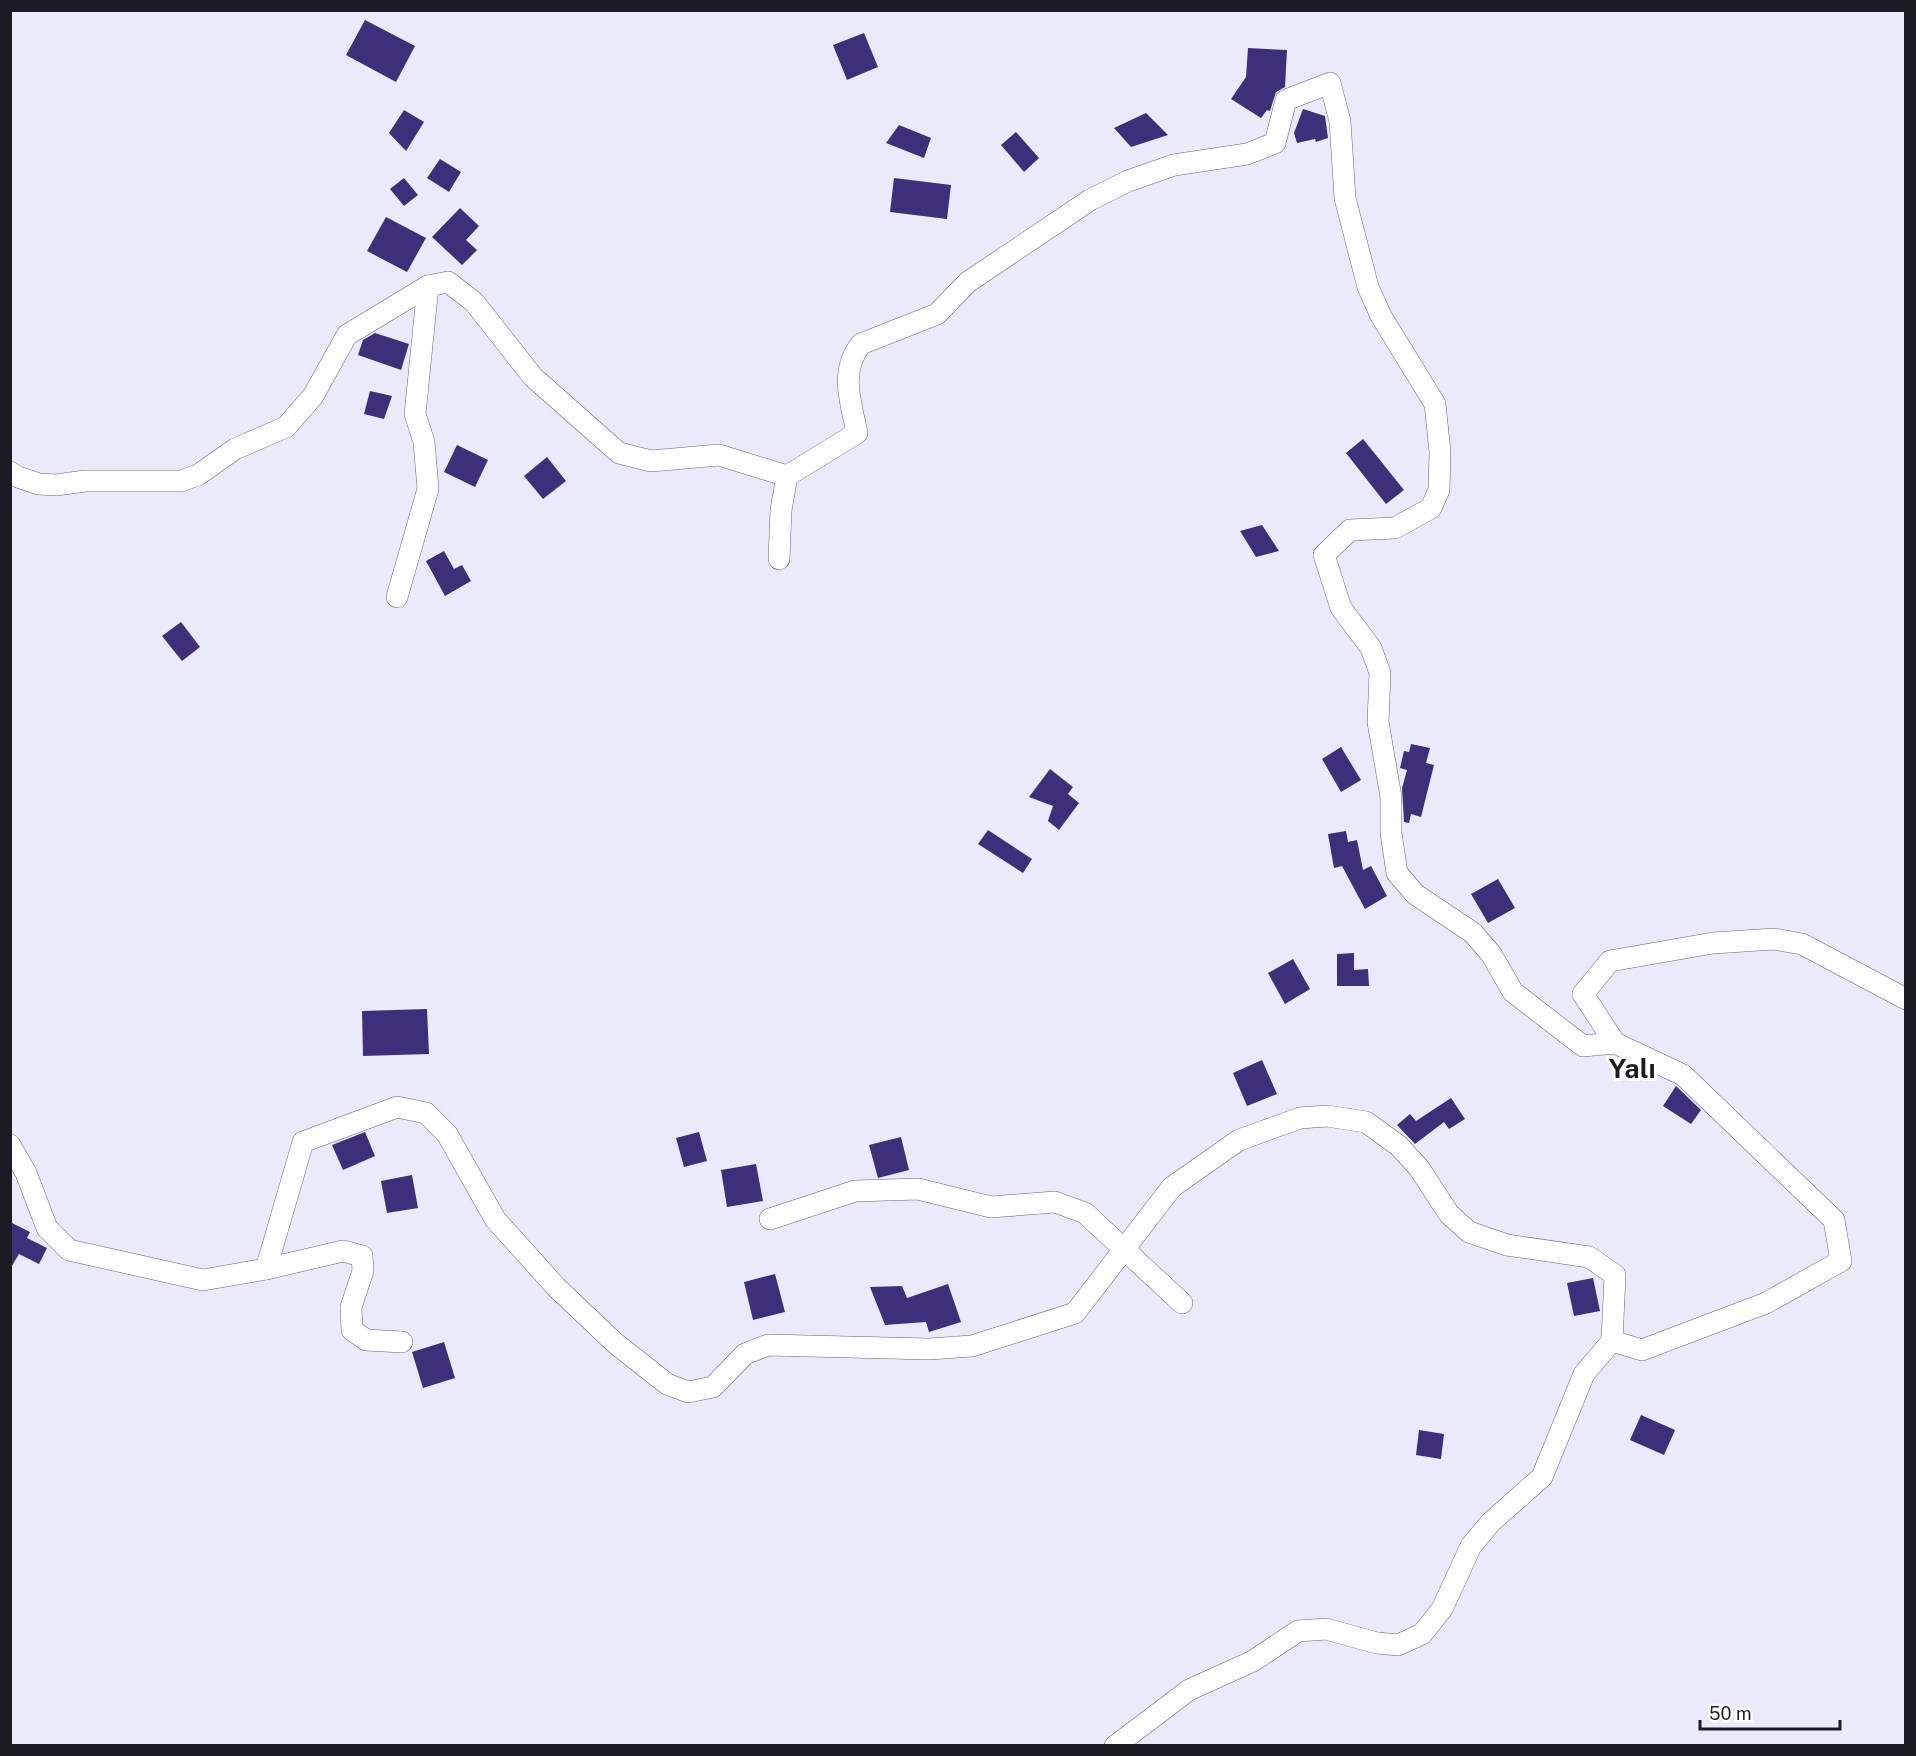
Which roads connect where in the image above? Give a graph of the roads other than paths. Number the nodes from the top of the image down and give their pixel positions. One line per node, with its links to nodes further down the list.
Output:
1 (428, 286): 2 (street); 3 (street); 5 (street)
2 (10, 472)
3 (786, 476): 4 (street); 7 (street)
4 (779, 559)
5 (397, 597)
6 (1905, 999): 7 (street)
7 (1615, 1043): 13 (street)
8 (10, 1145): 11 (street)
9 (770, 1219): 10 (street)
10 (1124, 1248): 11 (street); 12 (street); 13 (street)
11 (266, 1269): 14 (street)
12 (1182, 1303)
13 (1612, 1341): 15 (street)
14 (402, 1342)
15 (1115, 1746)

